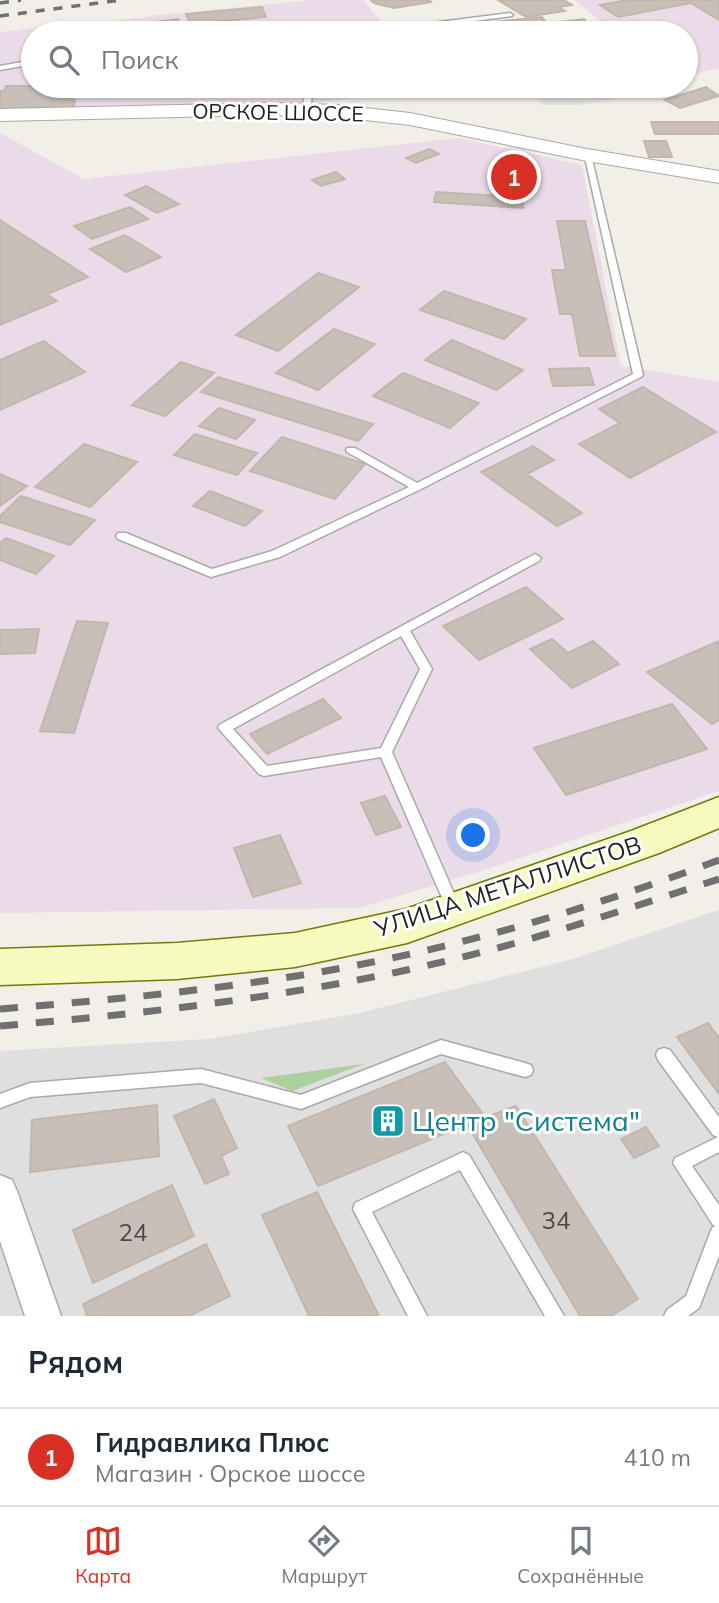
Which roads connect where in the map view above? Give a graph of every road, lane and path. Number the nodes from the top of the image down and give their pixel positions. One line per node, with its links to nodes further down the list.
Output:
1 (510, 15): 2 (lane)
2 (463, 21)
3 (21, 64): 4 (lane)
4 (0, 68)
5 (308, 98): 6 (lane)
6 (307, 110): 7 (street, ОРСКОЕ ШОССЕ); 8 (street, ОРСКОЕ ШОССЕ)
7 (0, 115)
8 (587, 155): 9 (street, ОРСКОЕ ШОССЕ); 11 (lane)
9 (719, 177)
10 (351, 450): 11 (lane)
11 (417, 487): 12 (lane)
12 (122, 536)
13 (535, 558): 14 (lane)
14 (402, 630): 15 (lane); 15 (lane)
15 (385, 752): 17 (lane)
16 (719, 812): 17 (main road, УЛИЦА МЕТАЛЛИСТОВ)
17 (454, 911): 18 (main road, УЛИЦА МЕТАЛЛИСТОВ)
18 (0, 967)
19 (664, 1055): 22 (lane)
20 (525, 1070): 21 (lane)
21 (0, 1101)
22 (719, 1130)
23 (719, 1144): 25 (lane)
24 (0, 1191): 27 (street)
25 (719, 1219)
26 (719, 1233): 30 (lane)
27 (43, 1316)
28 (418, 1316): 29 (lane)
29 (555, 1316)
30 (673, 1316)

